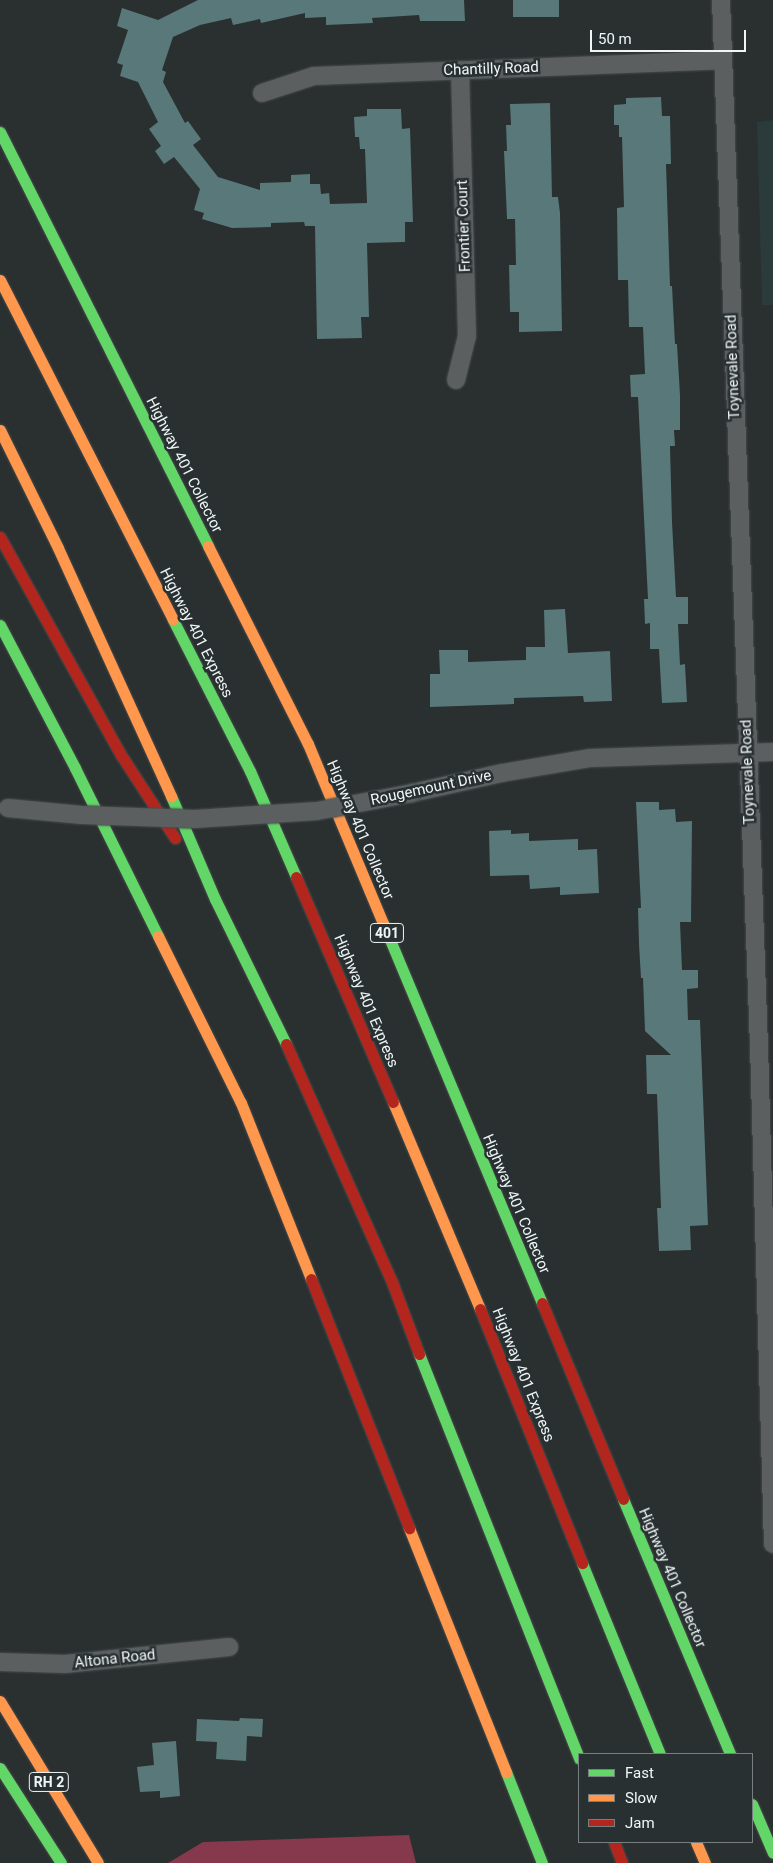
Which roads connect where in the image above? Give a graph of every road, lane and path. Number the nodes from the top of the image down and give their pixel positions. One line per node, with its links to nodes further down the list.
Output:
1 (721, 0): 2 (street, Toynevale Road)
2 (723, 60): 3 (street, Chantilly Road); 12 (street, Toynevale Road)
3 (460, 70): 4 (street, Chantilly Road); 7 (street, Frontier Court)
4 (262, 93)
5 (0, 132): 21 (main road, Highway 401 Collector / 401)
6 (0, 280): 20 (main road, Highway 401 Express)
7 (456, 380)
8 (0, 430): 14 (main road)
9 (0, 538): 14 (main road)
10 (0, 625): 30 (main road)
11 (773, 752): 12 (street, Rougemount Drive)
12 (748, 753): 13 (street, Rougemount Drive, bridge); 15 (street, Toynevale Road)
13 (4, 808)
14 (215, 899): 22 (main road)
15 (766, 1045): 16 (street, Toynevale Road)
16 (773, 1544)
17 (229, 1647): 18 (street, Altona Road)
18 (0, 1662)
19 (0, 1701): 29 (main road, RH 2)
20 (660, 1753)
21 (730, 1753)
22 (578, 1757)
23 (0, 1768): 28 (main road, RH 2)
24 (753, 1806): 27 (main road)
25 (614, 1843): 31 (main road)
26 (696, 1843): 32 (main road)
27 (773, 1853)
28 (61, 1863)
29 (98, 1863)
30 (542, 1863)
31 (622, 1863)
32 (705, 1863)

